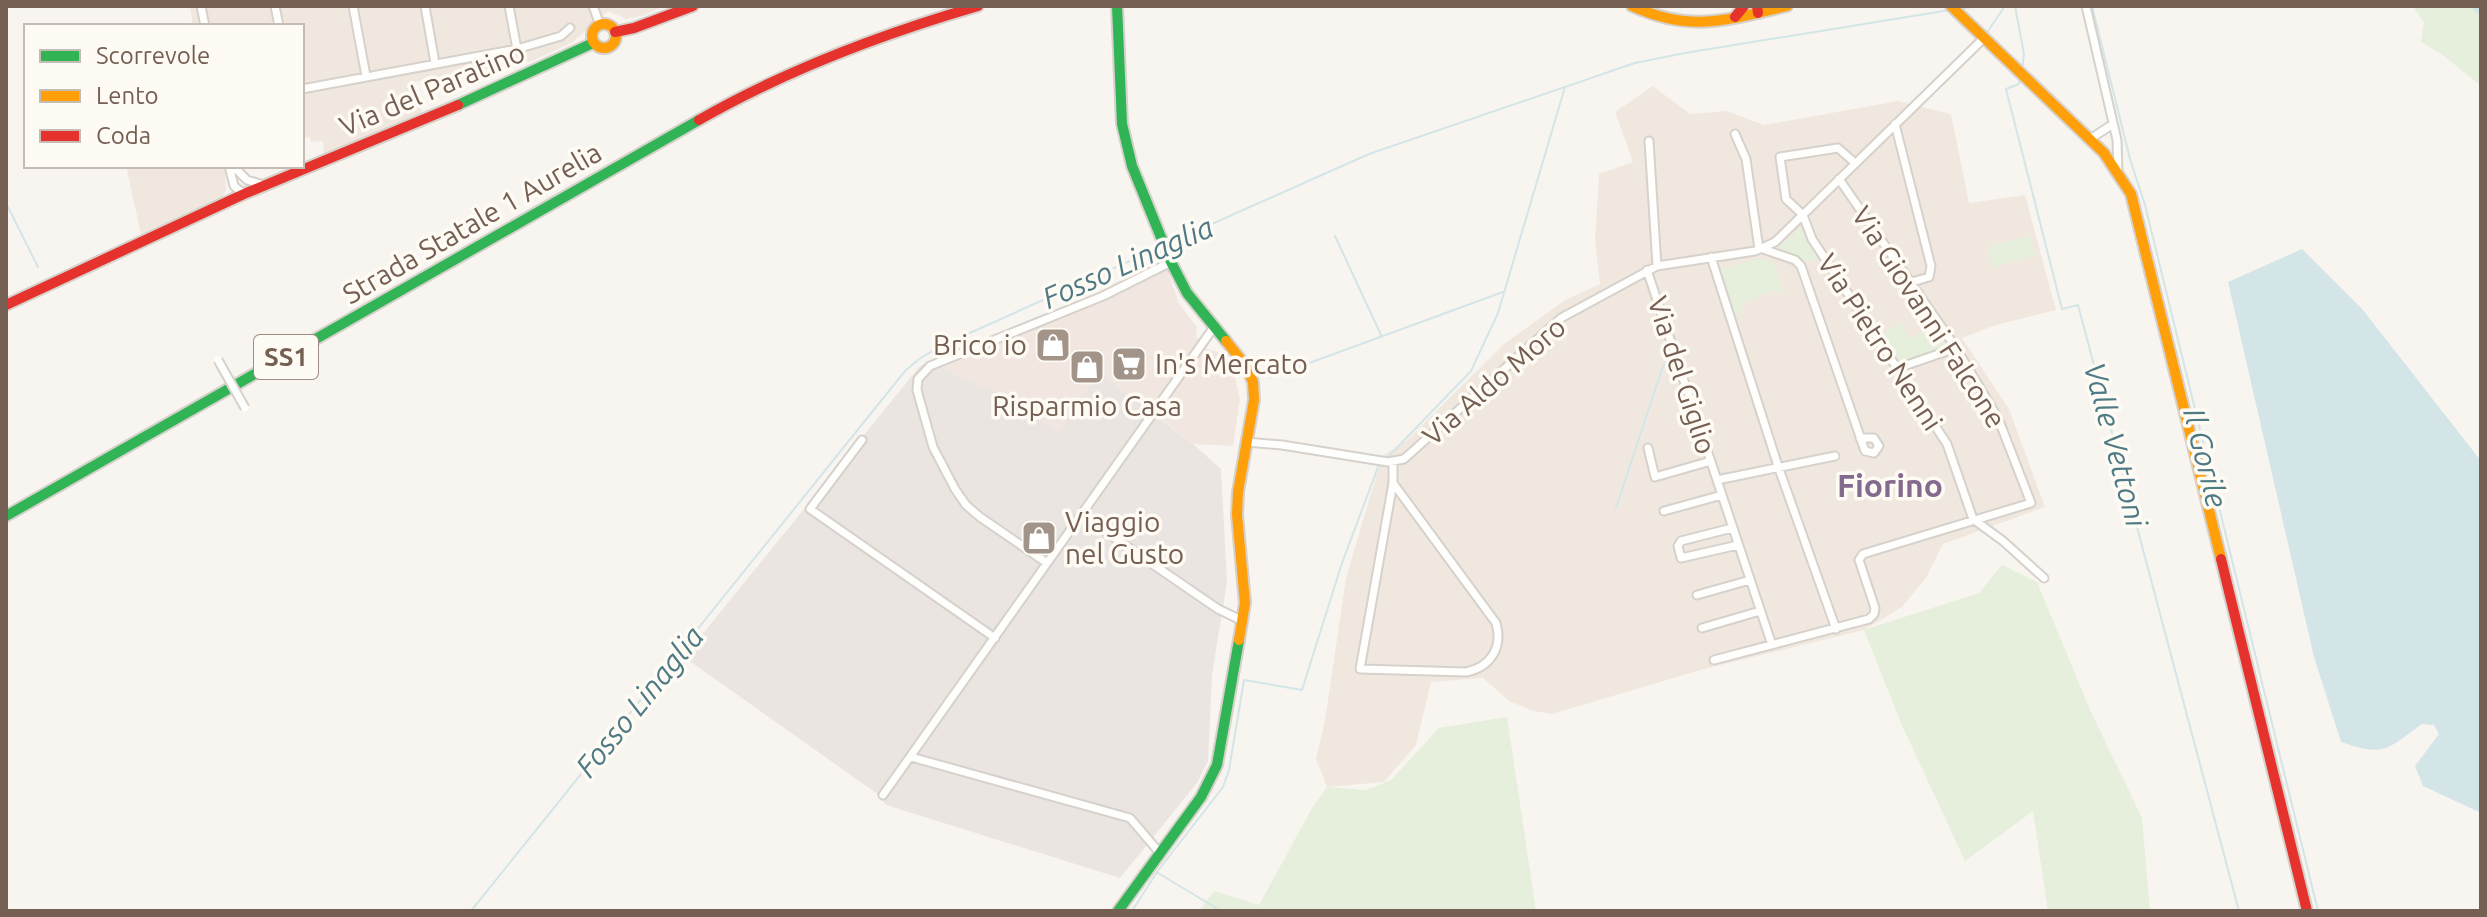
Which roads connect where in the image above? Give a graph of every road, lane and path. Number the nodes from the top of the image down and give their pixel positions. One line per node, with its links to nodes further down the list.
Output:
1 (353, 6): 23 (street)
2 (425, 6): 22 (street)
3 (509, 6): 21 (street)
4 (593, 6): 16 (street)
5 (693, 6): 18 (main road)
6 (943, 6): 62 (main road, Strada Statale 1 Aurelia / SS1)
7 (978, 6): 65 (main road, Strada Statale 1 Aurelia / SS1)
8 (1117, 6): 41 (main road)
9 (1632, 6): 15 (main road)
10 (1744, 6): 15 (main road)
11 (1787, 6): 14 (main road)
12 (1951, 6): 19 (main road)
13 (2086, 6): 26 (street)
14 (1761, 9): 15 (main road)
15 (1735, 17)
16 (600, 25): 18 (main road); 20 (main road)
17 (570, 28): 21 (street)
18 (615, 32): 20 (main road)
19 (1985, 37): 25 (street, Via Aldo Moro); 28 (main road)
20 (593, 43): 35 (main road, Via del Paratino)
21 (517, 49): 22 (street)
22 (435, 63): 23 (street)
23 (366, 76): 24 (street)
24 (304, 89)
25 (1895, 124): 30 (street, Via Aldo Moro); 44 (street)
26 (2113, 124): 28 (street); 32 (street)
27 (1735, 134): 39 (street)
28 (2090, 139): 32 (main road)
29 (1649, 141): 42 (street)
30 (1855, 163): 34 (street, Via Aldo Moro); 38 (street, Via Pietro Nenni)
31 (232, 168): 33 (street)
32 (2118, 172): 84 (main road)
33 (236, 174): 35 (street); 36 (street); 37 (street)
34 (1839, 179): 38 (street, Via Aldo Moro); 44 (street, Via Giovanni Falcone)
35 (267, 185): 36 (main road, Via del Paratino)
36 (244, 194): 37 (main road, Via del Paratino)
37 (221, 205): 45 (main road, Via del Paratino)
38 (1803, 215): 39 (street, Via Aldo Moro); 49 (street, Via Pietro Nenni)
39 (1761, 249): 40 (street, Via Aldo Moro); 51 (street)
40 (1711, 257): 42 (street, Via Aldo Moro); 58 (street)
41 (1170, 258): 46 (main road); 69 (street)
42 (1657, 266): 43 (street, Via Aldo Moro)
43 (1647, 270): 56 (street, Via del Giglio); 57 (street, Via Aldo Moro)
44 (1912, 282): 47 (street, Via Giovanni Falcone)
45 (6, 305)
46 (1214, 327): 53 (main road); 64 (street)
47 (1956, 348): 49 (street); 66 (street, Via Giovanni Falcone)
48 (218, 360): 50 (street, bridge)
49 (1898, 368): 66 (street, Via Pietro Nenni)
50 (245, 408)
51 (1860, 438)
52 (862, 440): 77 (street)
53 (1246, 442): 57 (street, Via Aldo Moro); 74 (main road)
54 (1648, 448): 56 (street)
55 (1835, 456): 58 (street)
56 (1711, 461): 59 (street, Via del Giglio)
57 (1393, 463): 60 (street)
58 (1778, 466): 59 (street); 76 (street)
59 (1717, 480): 61 (street, Via del Giglio)
60 (1393, 483): 60 (street)
61 (1722, 495): 63 (street); 67 (street, Via del Giglio)
62 (6, 505)
63 (1664, 511)
64 (1081, 515): 69 (street); 74 (street)
65 (6, 516)
66 (1973, 519): 70 (street); 76 (street)
67 (1732, 528): 68 (street, Via del Giglio); 68 (street)
68 (1738, 545): 71 (street, Via del Giglio)
69 (1047, 563): 77 (street)
70 (2044, 578)
71 (1750, 580): 72 (street); 73 (street, Via del Giglio)
72 (1697, 595)
73 (1760, 611): 75 (street); 78 (street, Via del Giglio)
74 (1243, 621): 82 (main road)
75 (1702, 628)
76 (1836, 629): 78 (street)
77 (995, 638): 80 (street)
78 (1772, 645): 79 (street)
79 (1714, 660)
80 (911, 757): 81 (street); 82 (street)
81 (883, 795)
82 (1159, 852): 83 (main road)
83 (1118, 911)
84 (2307, 911)

